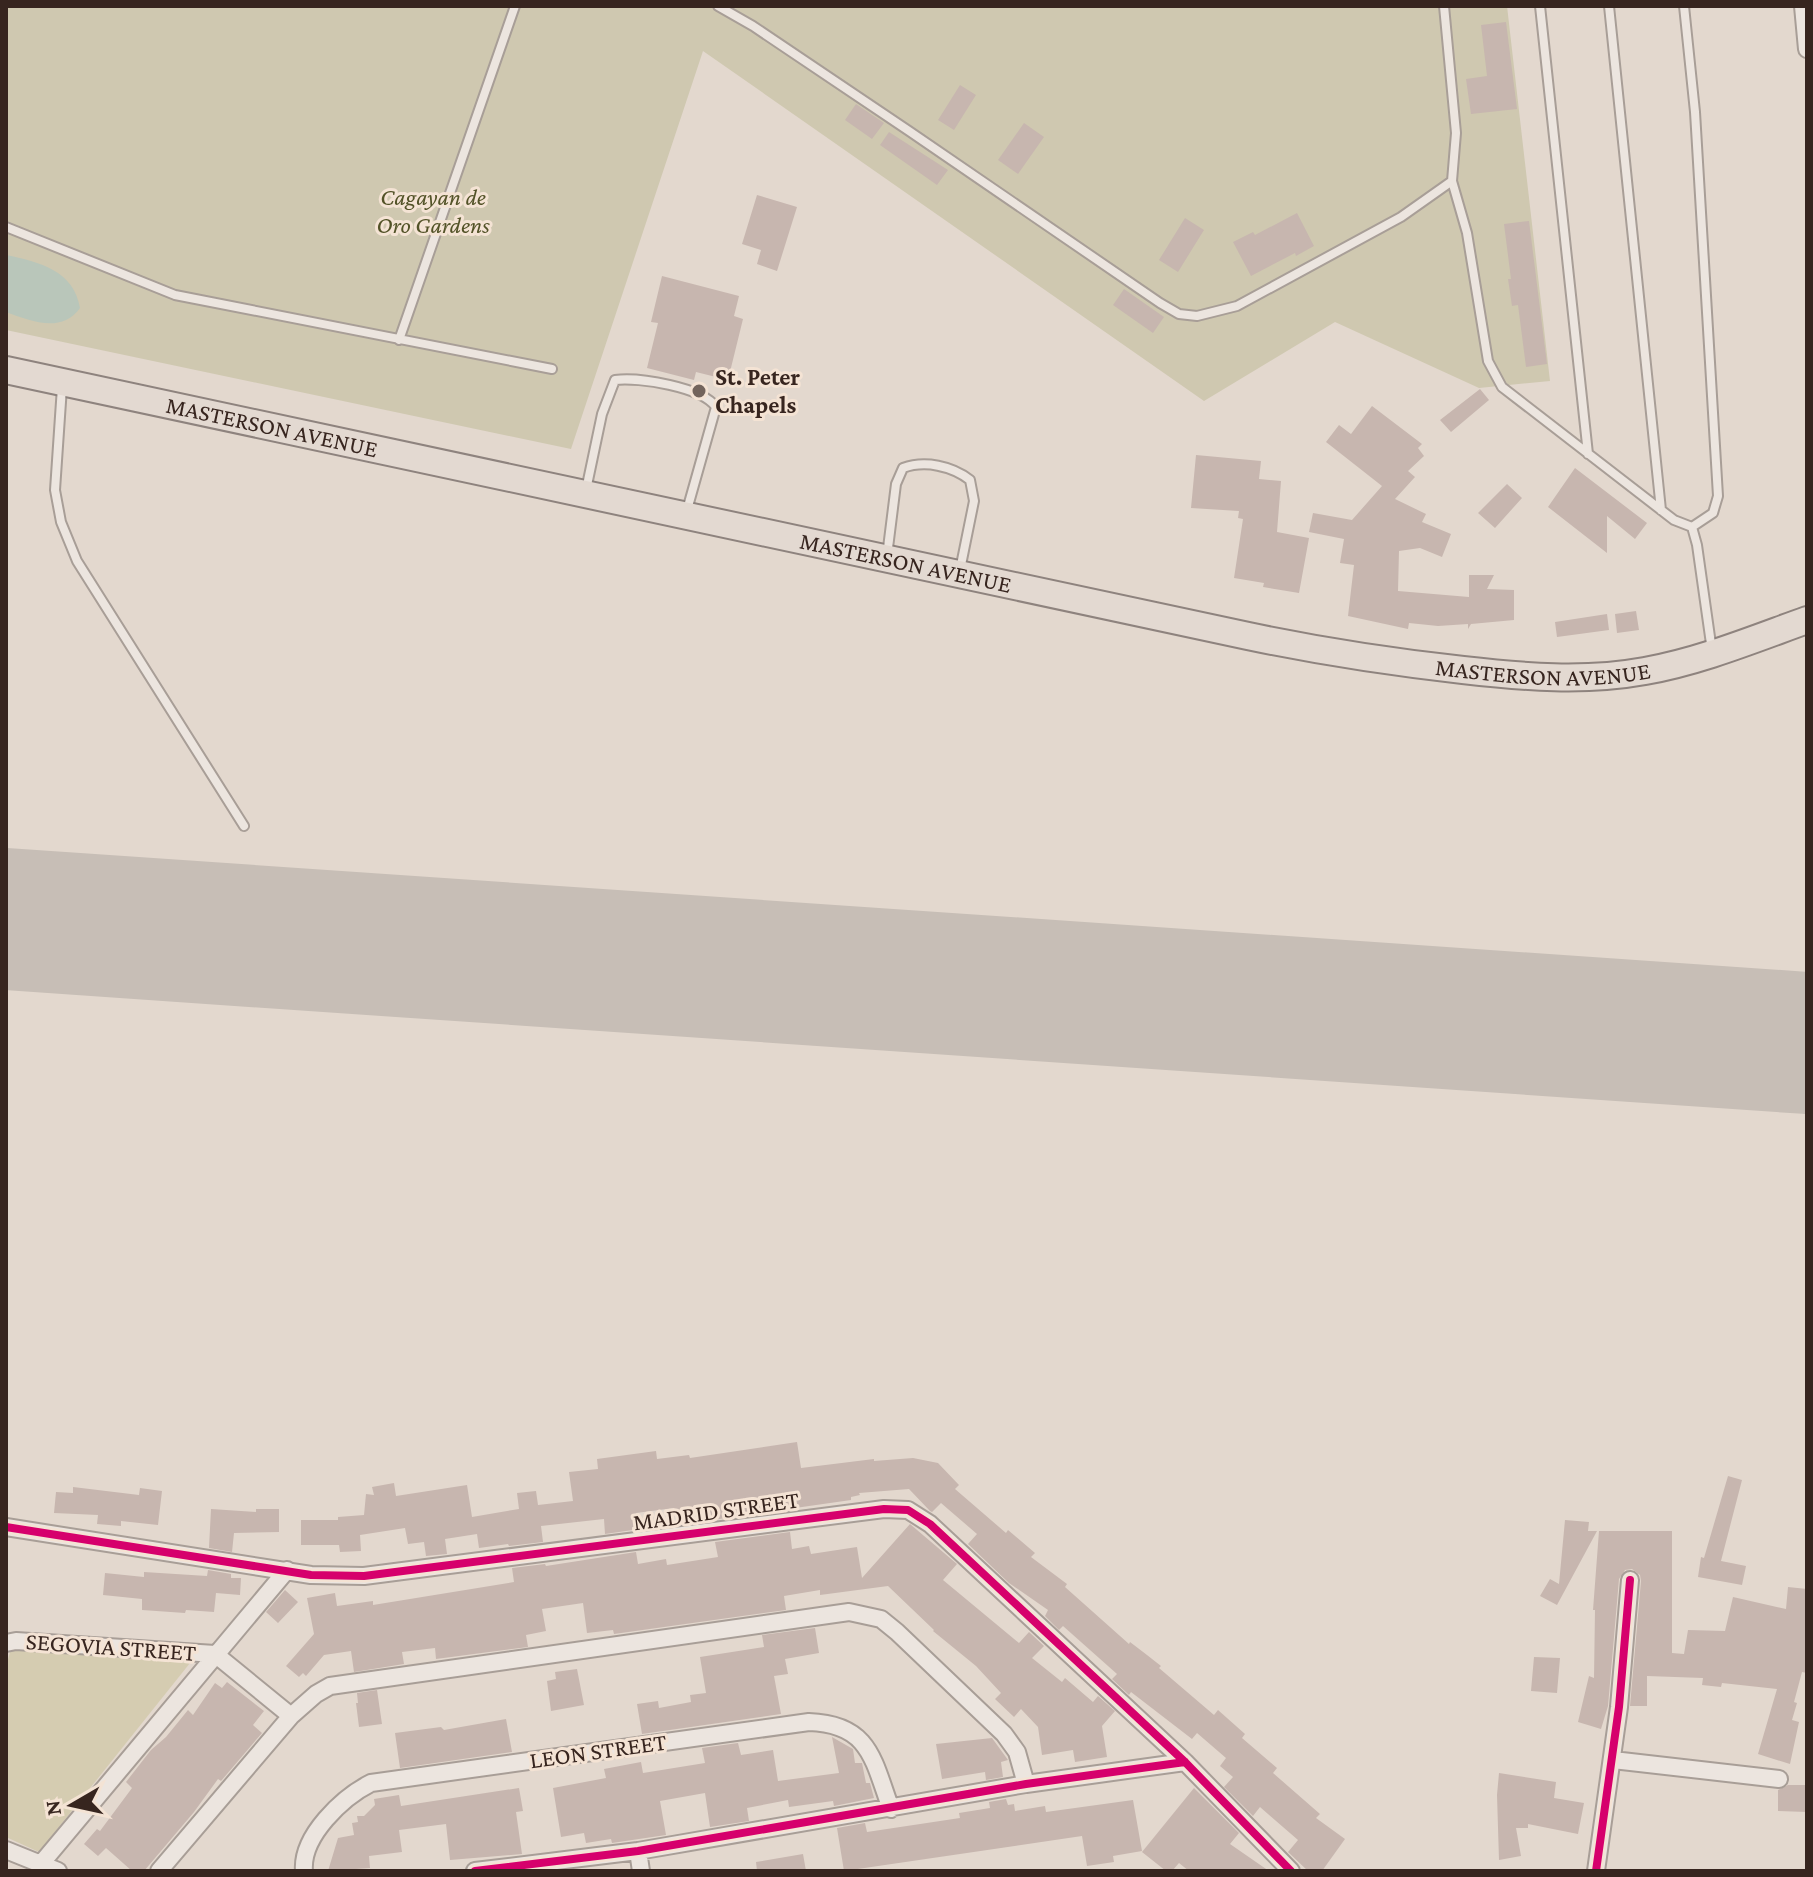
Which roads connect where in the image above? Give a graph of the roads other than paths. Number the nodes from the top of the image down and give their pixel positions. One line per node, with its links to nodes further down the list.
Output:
1 (515, 6): 11 (lane)
2 (718, 6): 9 (lane)
3 (1444, 6): 9 (lane)
4 (1540, 6): 15 (lane)
5 (1609, 6): 17 (lane)
6 (1684, 6): 19 (lane)
7 (1803, 6): 8 (street)
8 (1807, 49)
9 (1452, 181): 15 (lane)
10 (6, 227): 11 (lane)
11 (399, 340): 12 (lane)
12 (552, 369)
13 (6, 370): 14 (main road, MASTERSON AVENUE)
14 (62, 382): 16 (main road, MASTERSON AVENUE); 24 (lane)
15 (1588, 454): 17 (lane)
16 (585, 494): 18 (main road, MASTERSON AVENUE); 18 (lane)
17 (1661, 510): 19 (lane)
18 (686, 516): 20 (main road, MASTERSON AVENUE)
19 (1692, 527): 23 (lane)
20 (886, 559): 21 (main road, MASTERSON AVENUE); 21 (lane)
21 (959, 574): 23 (main road, MASTERSON AVENUE)
22 (1807, 620): 23 (main road, MASTERSON AVENUE)
23 (1713, 653)
24 (244, 826)
25 (6, 1527): 26 (street, MADRID STREET)
26 (287, 1570): 29 (street); 32 (street, MADRID STREET)
27 (1630, 1580): 31 (street)
28 (6, 1643): 29 (street, SEGOVIA STREET)
29 (215, 1654): 30 (street, SEGOVIA STREET); 38 (street)
30 (291, 1716): 34 (street); 41 (street)
31 (1613, 1760): 33 (street); 46 (street)
32 (1185, 1762): 34 (street); 45 (street, MADRID STREET)
33 (1779, 1779)
34 (1026, 1784): 35 (street)
35 (891, 1809): 37 (street); 42 (street, LEON STREET)
36 (6, 1850): 38 (street)
37 (638, 1851): 39 (street); 44 (street)
38 (40, 1865): 40 (street)
39 (546, 1867): 43 (street)
40 (58, 1871)
41 (159, 1871)
42 (304, 1871)
43 (475, 1871)
44 (641, 1871)
45 (1291, 1871)
46 (1596, 1871)

